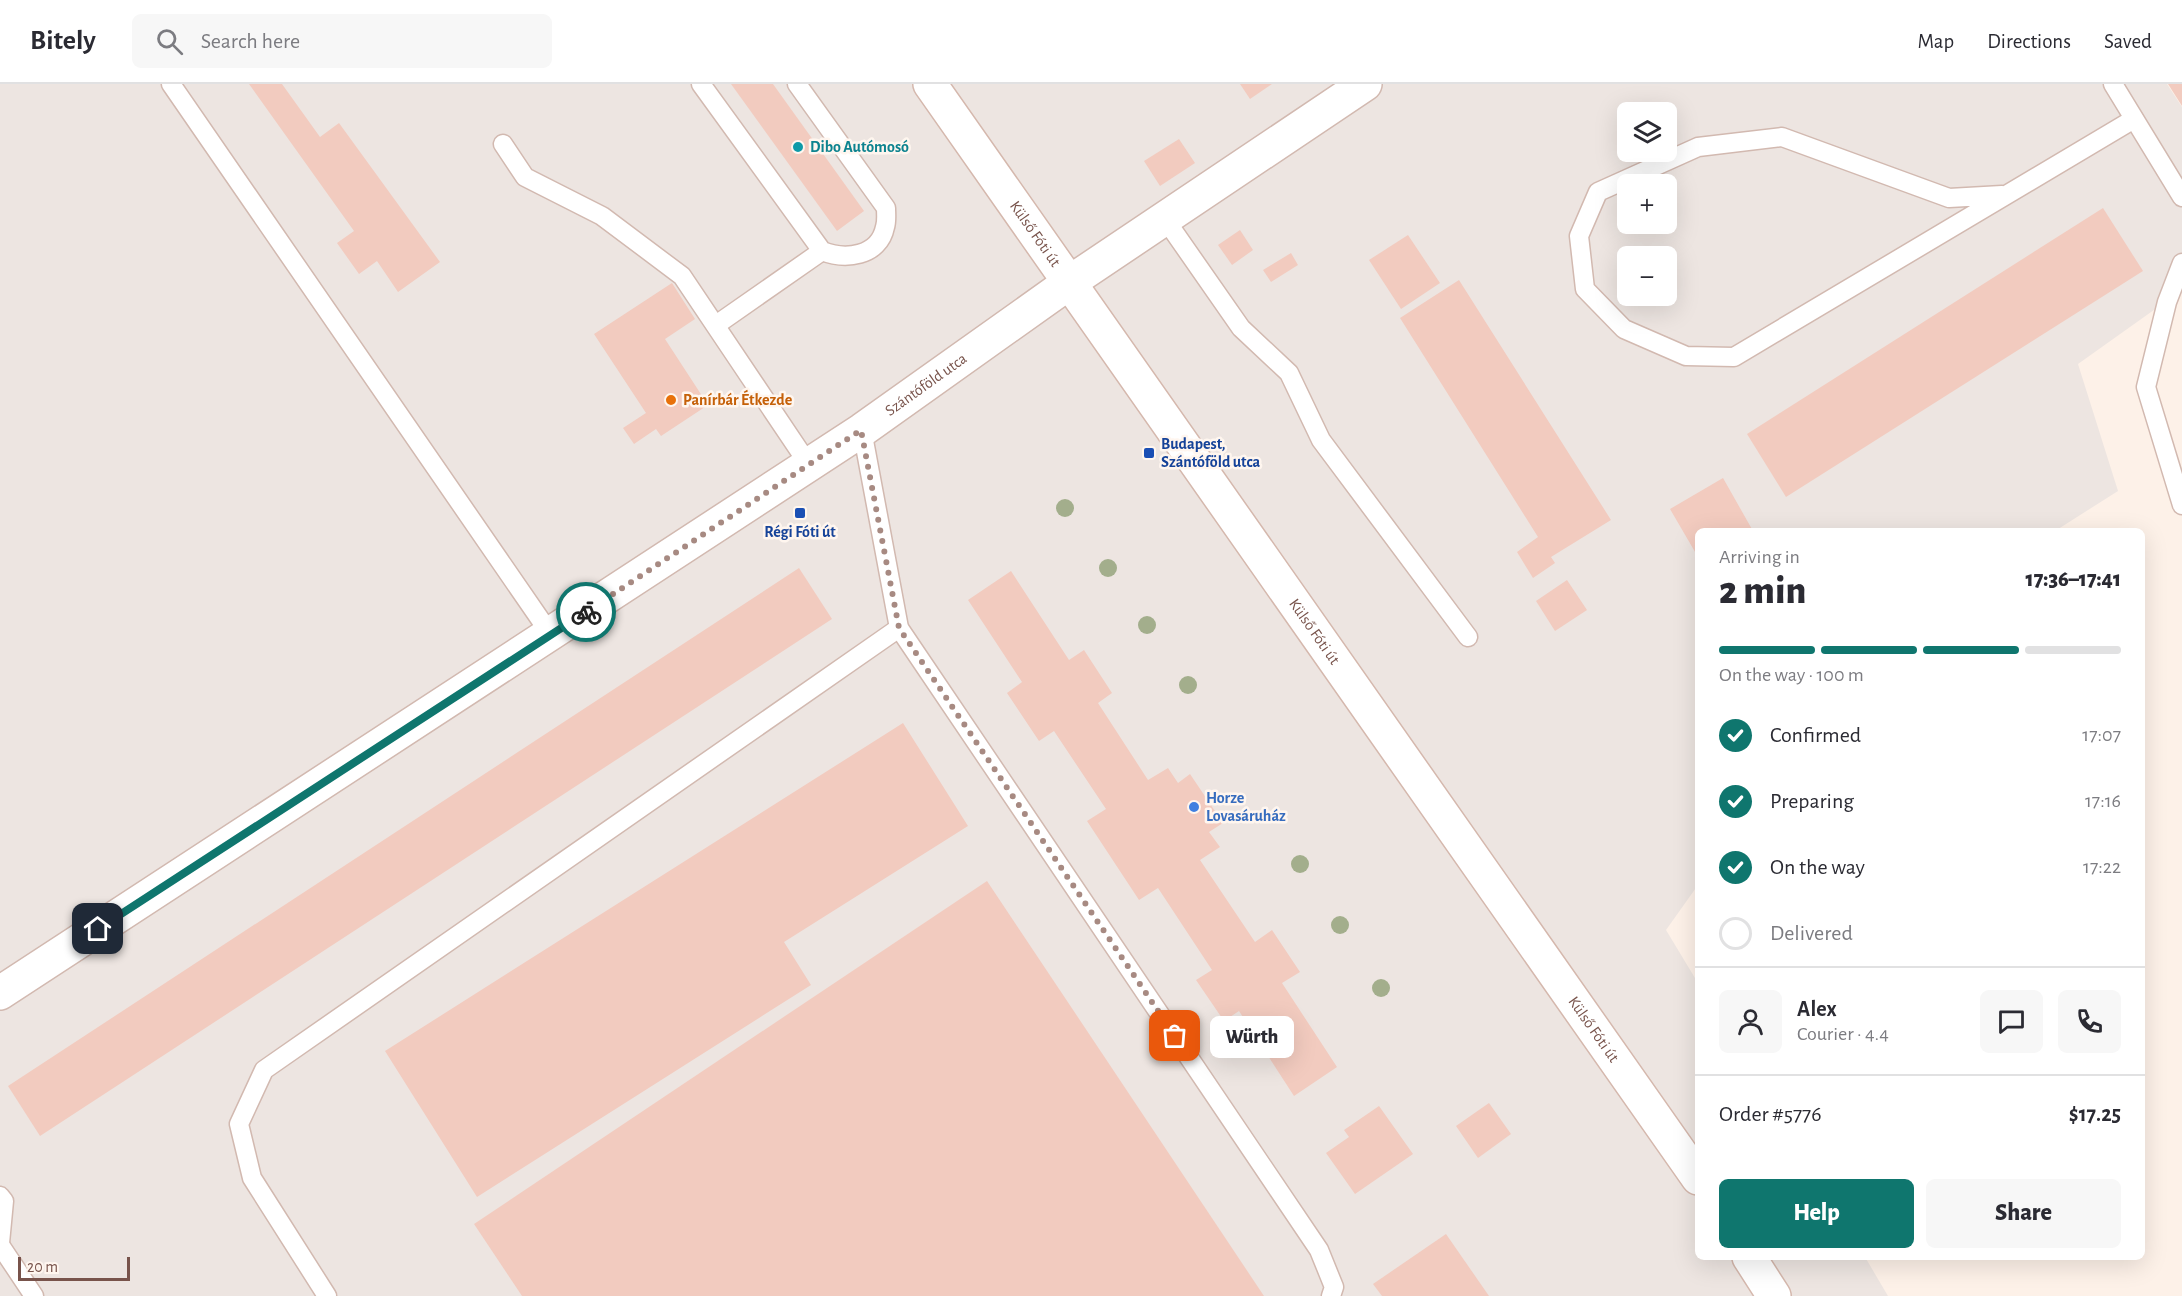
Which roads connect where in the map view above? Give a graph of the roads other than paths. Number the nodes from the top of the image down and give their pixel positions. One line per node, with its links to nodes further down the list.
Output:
1 (171, 84): 20 (lane)
2 (701, 84): 12 (lane)
3 (797, 84): 12 (lane)
4 (930, 84): 14 (street, Külső Fóti út)
5 (1365, 84): 11 (street, Szántóföld utca)
6 (2113, 84): 7 (lane)
7 (2134, 119): 9 (lane); 10 (lane)
8 (503, 144): 15 (lane)
9 (2002, 195): 9 (lane)
10 (2182, 197)
11 (1165, 219): 14 (street, Szántóföld utca); 21 (lane)
12 (822, 251): 15 (lane)
13 (2182, 262): 18 (lane)
14 (1070, 282): 16 (street, Szántóföld utca); 23 (street, Külső Fóti út)
15 (716, 325): 17 (lane)
16 (861, 430): 17 (street, Szántóföld utca); 19 (lane)
17 (810, 465): 20 (street, Szántóföld utca)
18 (2182, 505)
19 (899, 628): 28 (lane); 29 (lane)
20 (551, 635): 22 (street, Szántóföld utca)
21 (1468, 638)
22 (0, 993)
23 (1695, 1174)
24 (0, 1196): 25 (lane)
25 (0, 1244): 27 (lane)
26 (1751, 1260): 30 (street)
27 (34, 1296)
28 (327, 1296)
29 (1331, 1296)
30 (1774, 1296)

